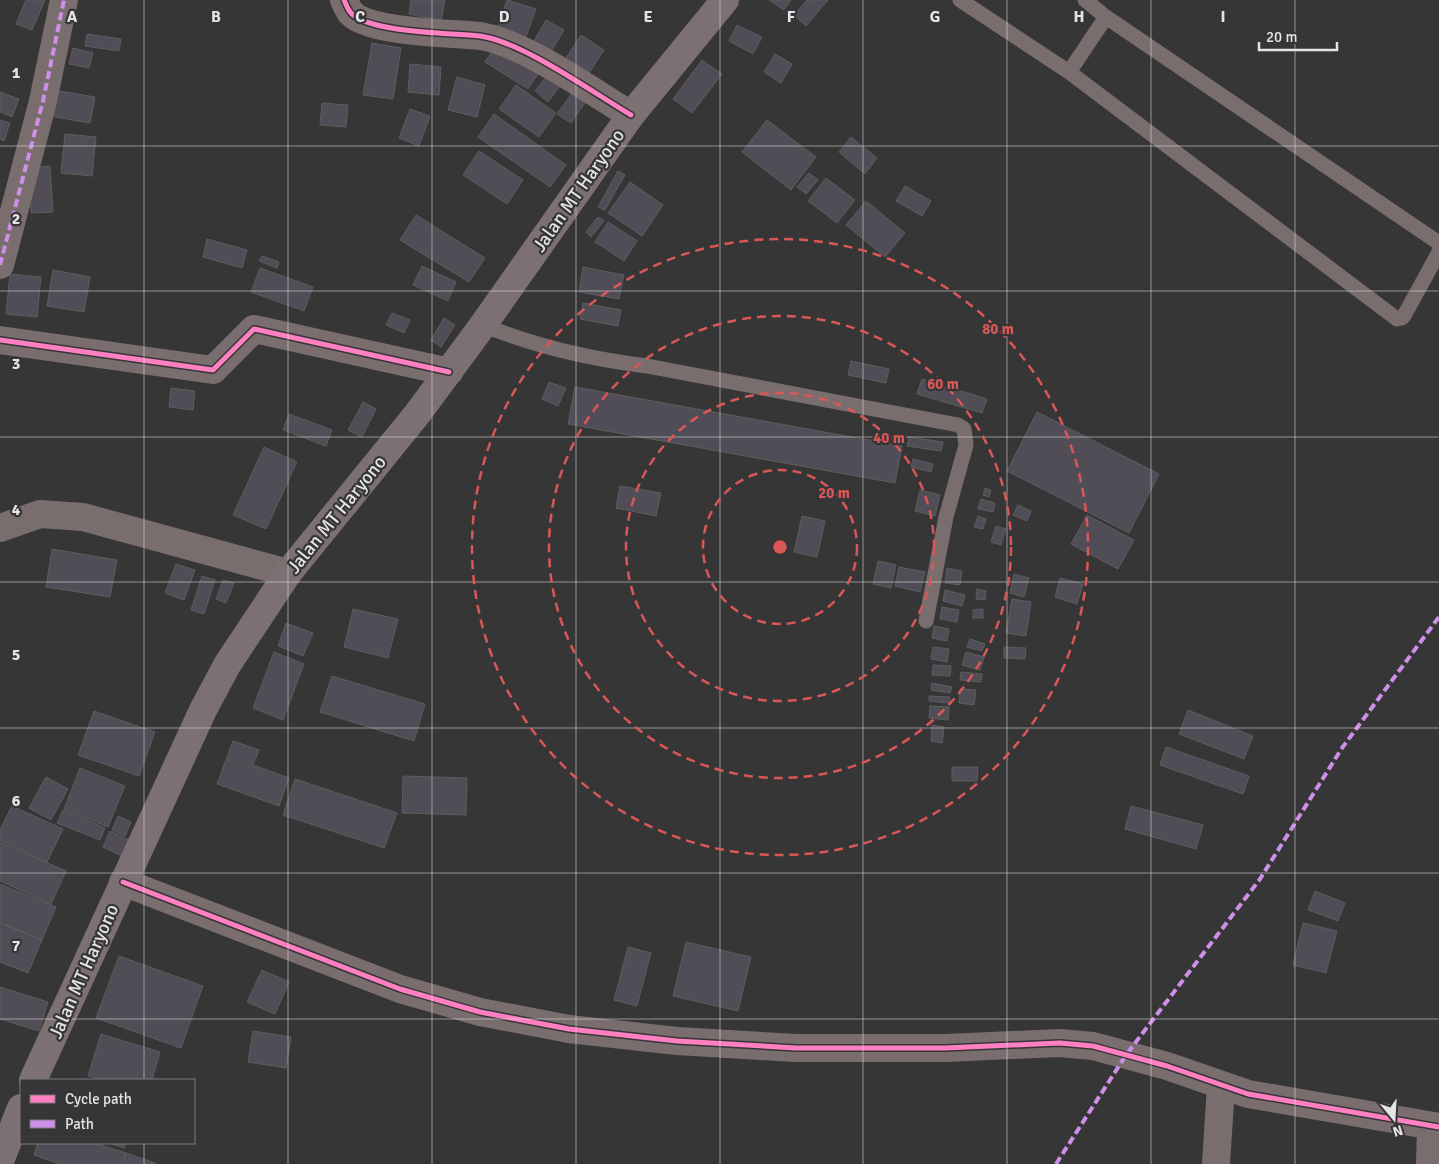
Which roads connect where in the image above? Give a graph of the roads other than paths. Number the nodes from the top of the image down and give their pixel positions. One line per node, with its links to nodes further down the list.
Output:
1 (64, 0): 11 (street)
2 (344, 0): 8 (street)
3 (725, 0): 8 (main road, Jalan MT Haryono)
4 (960, 0): 7 (lane)
5 (1085, 0): 6 (lane)
6 (1106, 17): 7 (lane); 9 (lane)
7 (1069, 72): 10 (lane)
8 (631, 115): 12 (main road, Jalan MT Haryono)
9 (1439, 243)
10 (1439, 252)
11 (0, 265)
12 (483, 326): 14 (main road, Jalan MT Haryono); 17 (lane)
13 (0, 340): 14 (street)
14 (448, 372): 16 (main road, Jalan MT Haryono)
15 (0, 528): 16 (street)
16 (288, 573): 18 (main road, Jalan MT Haryono)
17 (926, 621)
18 (123, 882): 19 (main road, Jalan MT Haryono); 20 (street)
19 (34, 1079)
20 (1221, 1086): 22 (street); 24 (street)
21 (20, 1111): 23 (main road)
22 (1435, 1127): 25 (street)
23 (0, 1161)
24 (1216, 1164)
25 (1430, 1164)

